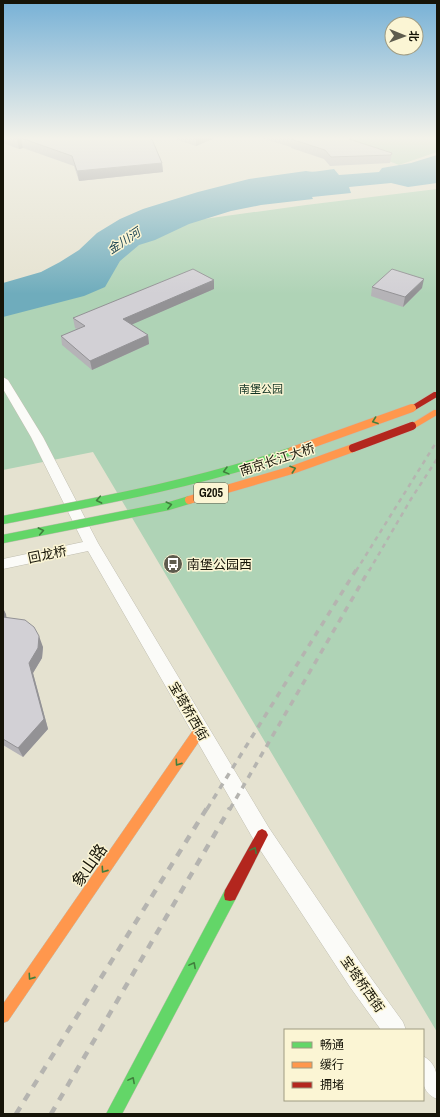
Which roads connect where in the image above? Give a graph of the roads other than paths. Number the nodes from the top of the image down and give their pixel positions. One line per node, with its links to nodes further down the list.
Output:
1 (3, 380): 6 (street, 宝塔桥西街)
2 (437, 394): 4 (main road, 南京长江大桥 / G205, one-way to 4, bridge)
3 (437, 412): 5 (main road, 南京长江大桥 / G205, one-way to 3, bridge)
4 (3, 520)
5 (3, 539)
6 (92, 544): 7 (street, 回龙桥); 8 (street, 宝塔桥西街)
7 (3, 564)
8 (200, 730): 9 (street, 宝塔桥西街); 10 (main road, 象山路, one-way to 10)
9 (262, 835): 11 (street, 宝塔桥西街); 14 (main road, one-way to 9)
10 (3, 1016)
11 (394, 1029)
12 (424, 1069): 13 (street)
13 (437, 1087)
14 (114, 1114)

